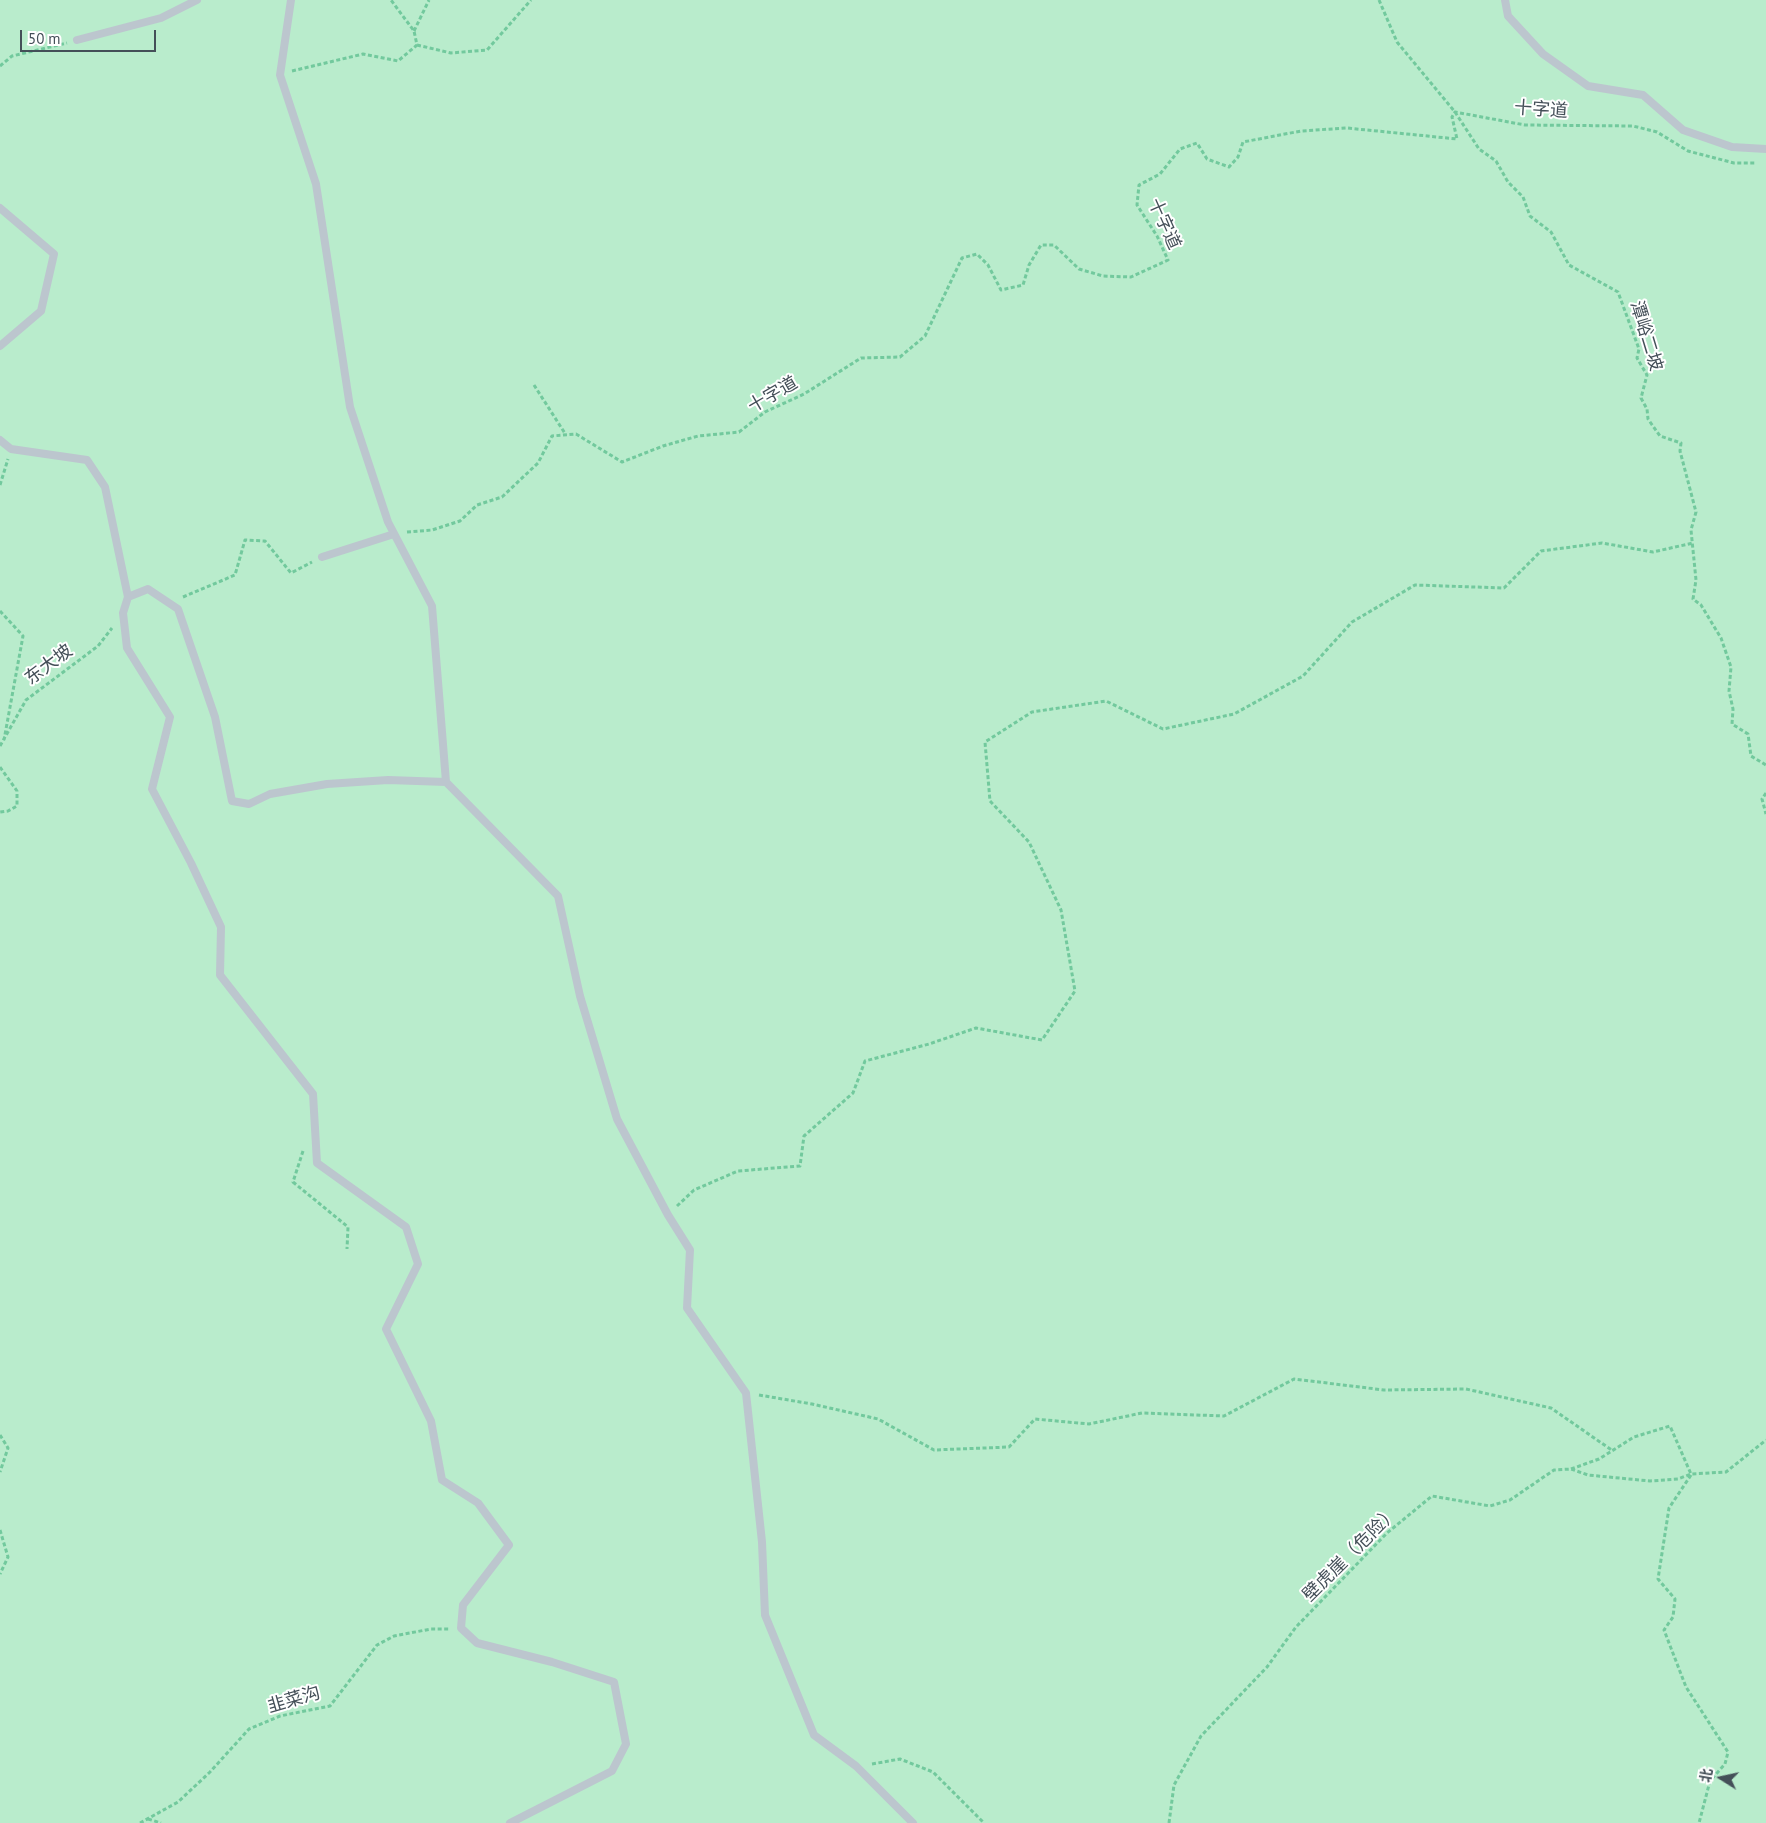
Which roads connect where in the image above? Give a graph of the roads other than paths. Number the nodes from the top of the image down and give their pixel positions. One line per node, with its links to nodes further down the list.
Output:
1 (197, 0): 4 (lane)
2 (291, 0): 9 (lane)
3 (1505, 0): 5 (lane)
4 (77, 40)
5 (1766, 149)
6 (0, 208): 7 (lane)
7 (0, 346)
8 (0, 440): 11 (lane)
9 (394, 534): 10 (lane); 12 (lane)
10 (322, 557)
11 (128, 597): 12 (lane); 13 (lane)
12 (446, 782): 14 (lane)
13 (510, 1823)
14 (913, 1823)

